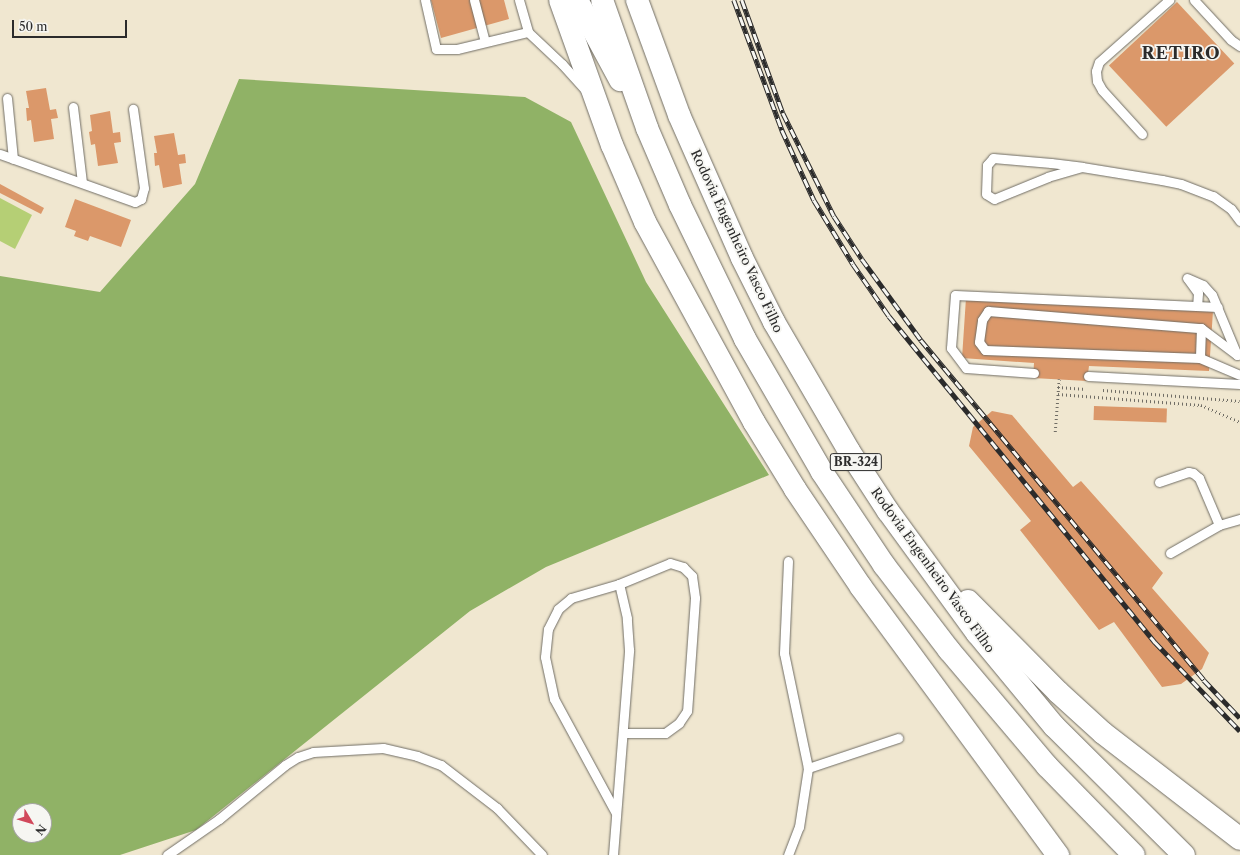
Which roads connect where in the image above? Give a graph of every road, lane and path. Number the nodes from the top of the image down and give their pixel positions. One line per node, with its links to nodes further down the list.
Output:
1 (425, 0): 11 (lane)
2 (474, 0): 11 (lane)
3 (519, 0): 10 (lane)
4 (560, 0): 14 (highway)
5 (577, 0): 17 (highway)
6 (602, 0): 17 (highway, BR-324)
7 (637, 0): 44 (highway, Rodovia Engenheiro Vasco Filho / BR-324)
8 (1170, 0): 18 (lane)
9 (1194, 0): 12 (lane)
10 (528, 32): 11 (lane); 14 (lane)
11 (485, 42)
12 (1240, 46)
13 (7, 98): 20 (lane)
14 (596, 103): 57 (highway)
15 (74, 107): 22 (lane)
16 (133, 109): 22 (lane)
17 (647, 128): 58 (highway, BR-324)
18 (1142, 134)
19 (0, 154): 20 (lane)
20 (13, 159): 22 (lane)
21 (1082, 167): 21 (lane); 23 (lane)
22 (82, 182)
23 (1240, 221)
24 (1197, 306): 25 (lane); 25 (lane); 29 (lane)
25 (1218, 308): 27 (lane)
26 (1201, 328): 27 (lane); 28 (lane); 28 (lane)
27 (1238, 356)
28 (1200, 358): 30 (lane)
29 (1034, 373)
30 (1240, 375)
31 (1088, 376): 33 (lane)
32 (1059, 379): 34 (path)
33 (1240, 384)
34 (1058, 387): 35 (path); 37 (path)
35 (1090, 389)
36 (1098, 390): 38 (path)
37 (1058, 394): 39 (path); 40 (path)
38 (1240, 401)
39 (1240, 422)
40 (1055, 432)
41 (1159, 482): 43 (lane)
42 (1240, 519): 43 (lane)
43 (1219, 525): 45 (lane)
44 (912, 545): 52 (highway); 59 (highway, Rodovia Engenheiro Vasco Filho / BR-324)
45 (1170, 552)
46 (788, 561): 50 (lane)
47 (619, 584): 48 (lane); 48 (lane); 51 (lane)
48 (622, 732): 51 (lane)
49 (898, 738): 50 (lane)
50 (808, 768): 56 (lane)
51 (616, 813): 55 (lane)
52 (1240, 839)
53 (167, 855): 54 (lane)
54 (542, 855)
55 (613, 855)
56 (788, 855)
57 (1058, 855)
58 (1134, 855)
59 (1184, 855)

